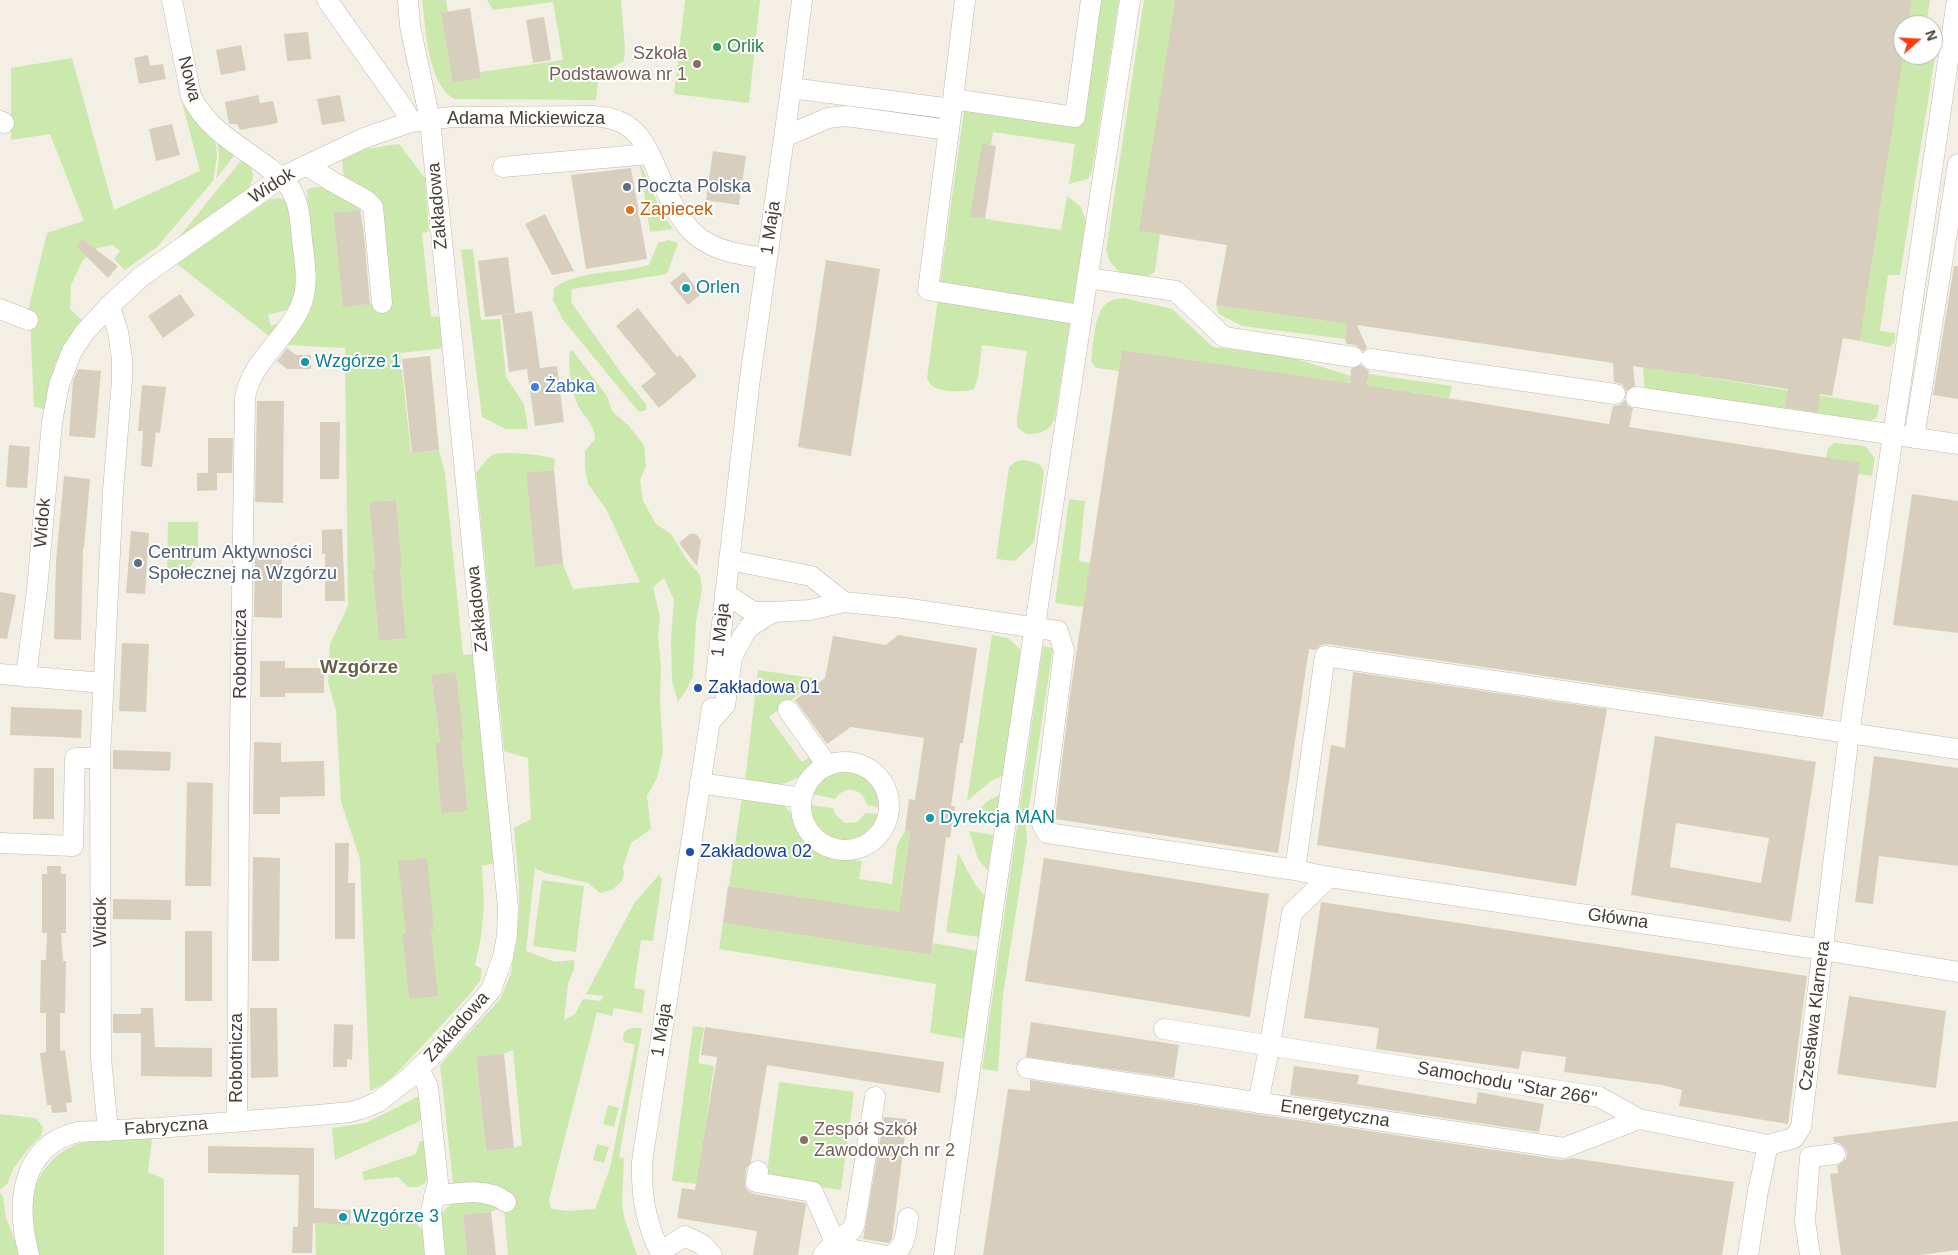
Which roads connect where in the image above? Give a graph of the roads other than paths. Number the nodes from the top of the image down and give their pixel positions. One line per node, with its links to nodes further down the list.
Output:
1 (172, 0): 18 (street, Nowa)
2 (327, 0): 11 (street)
3 (408, 0): 11 (street, Adama Mickiewicza)
4 (802, 0): 9 (street, 1 Maja)
5 (965, 0): 10 (street)
6 (1091, 0): 10 (street)
7 (1130, 0): 20 (street)
8 (1957, 0): 28 (street, Czesława Klarnera)
9 (791, 88): 10 (street); 13 (street, 1 Maja)
10 (952, 104): 12 (street)
11 (421, 121): 14 (street, Adama Mickiewicza); 16 (street, Widok); 57 (street, Zakładowa)
12 (948, 130): 13 (street); 24 (street)
13 (784, 137): 19 (street, 1 Maja)
14 (649, 154): 17 (street); 19 (street, Adama Mickiewicza)
15 (1958, 164): 29 (street)
16 (306, 165): 18 (street, Widok); 21 (street)
17 (503, 167)
18 (282, 177): 22 (street, Widok); 61 (street, Robotnicza)
19 (766, 258): 31 (street, 1 Maja)
20 (1088, 278): 24 (street); 26 (street)
21 (382, 303)
22 (108, 307): 37 (street, Widok); 38 (street, Widok)
23 (0, 309): 25 (street)
24 (1081, 315): 35 (street)
25 (28, 320)
26 (1615, 394)
27 (1636, 397): 28 (street)
28 (1892, 434): 29 (street); 41 (street, Czesława Klarnera)
29 (1914, 438): 30 (street)
30 (1958, 444)
31 (729, 560): 32 (street, 1 Maja); 33 (street)
32 (725, 593): 34 (street); 40 (street, 1 Maja)
33 (844, 602): 34 (street); 35 (street)
34 (773, 612): 40 (street)
35 (1035, 627): 50 (street, Główna); 76 (street)
36 (0, 674): 37 (street)
37 (26, 677): 38 (street)
38 (103, 684): 43 (street, Widok)
39 (788, 710): 44 (street)
40 (711, 721): 45 (street, 1 Maja)
41 (1848, 744): 42 (street); 50 (street); 52 (street, Czesława Klarnera)
42 (1958, 749)
43 (100, 758): 48 (street); 49 (street, Widok)
44 (827, 765): 46 (street); 46 (street)
45 (700, 783): 46 (street); 70 (street, 1 Maja)
46 (802, 798)
47 (0, 844): 48 (street)
48 (73, 846): 49 (street)
49 (100, 846): 62 (street, Widok)
50 (1300, 871): 51 (street, Główna)
51 (1330, 877): 52 (street, Główna); 55 (street)
52 (1824, 950): 53 (street, Główna); 63 (street, Czesława Klarnera)
53 (1958, 972)
54 (1164, 1029): 55 (street, Samochodu "Star 266")
55 (1270, 1044): 59 (street); 60 (street, Samochodu "Star 266")
56 (1027, 1068): 59 (street, Energetyczna)
57 (419, 1069): 61 (street, Fabryczna); 66 (street)
58 (876, 1097): 69 (street)
59 (1258, 1103): 60 (street, Energetyczna)
60 (1638, 1119): 63 (street, Samochodu "Star 266")
61 (237, 1122): 62 (street, Fabryczna)
62 (108, 1131): 71 (street, Fabryczna)
63 (1768, 1145): 77 (street)
64 (1835, 1154): 78 (street)
65 (758, 1170): 69 (street)
66 (434, 1196): 67 (street); 72 (street)
67 (506, 1202)
68 (908, 1218): 75 (street)
69 (829, 1248): 74 (street)
70 (661, 1254): 73 (street)
71 (29, 1255)
72 (434, 1255)
73 (712, 1255)
74 (882, 1255)
75 (892, 1255)
76 (944, 1255)
77 (1748, 1255)
78 (1810, 1255)

